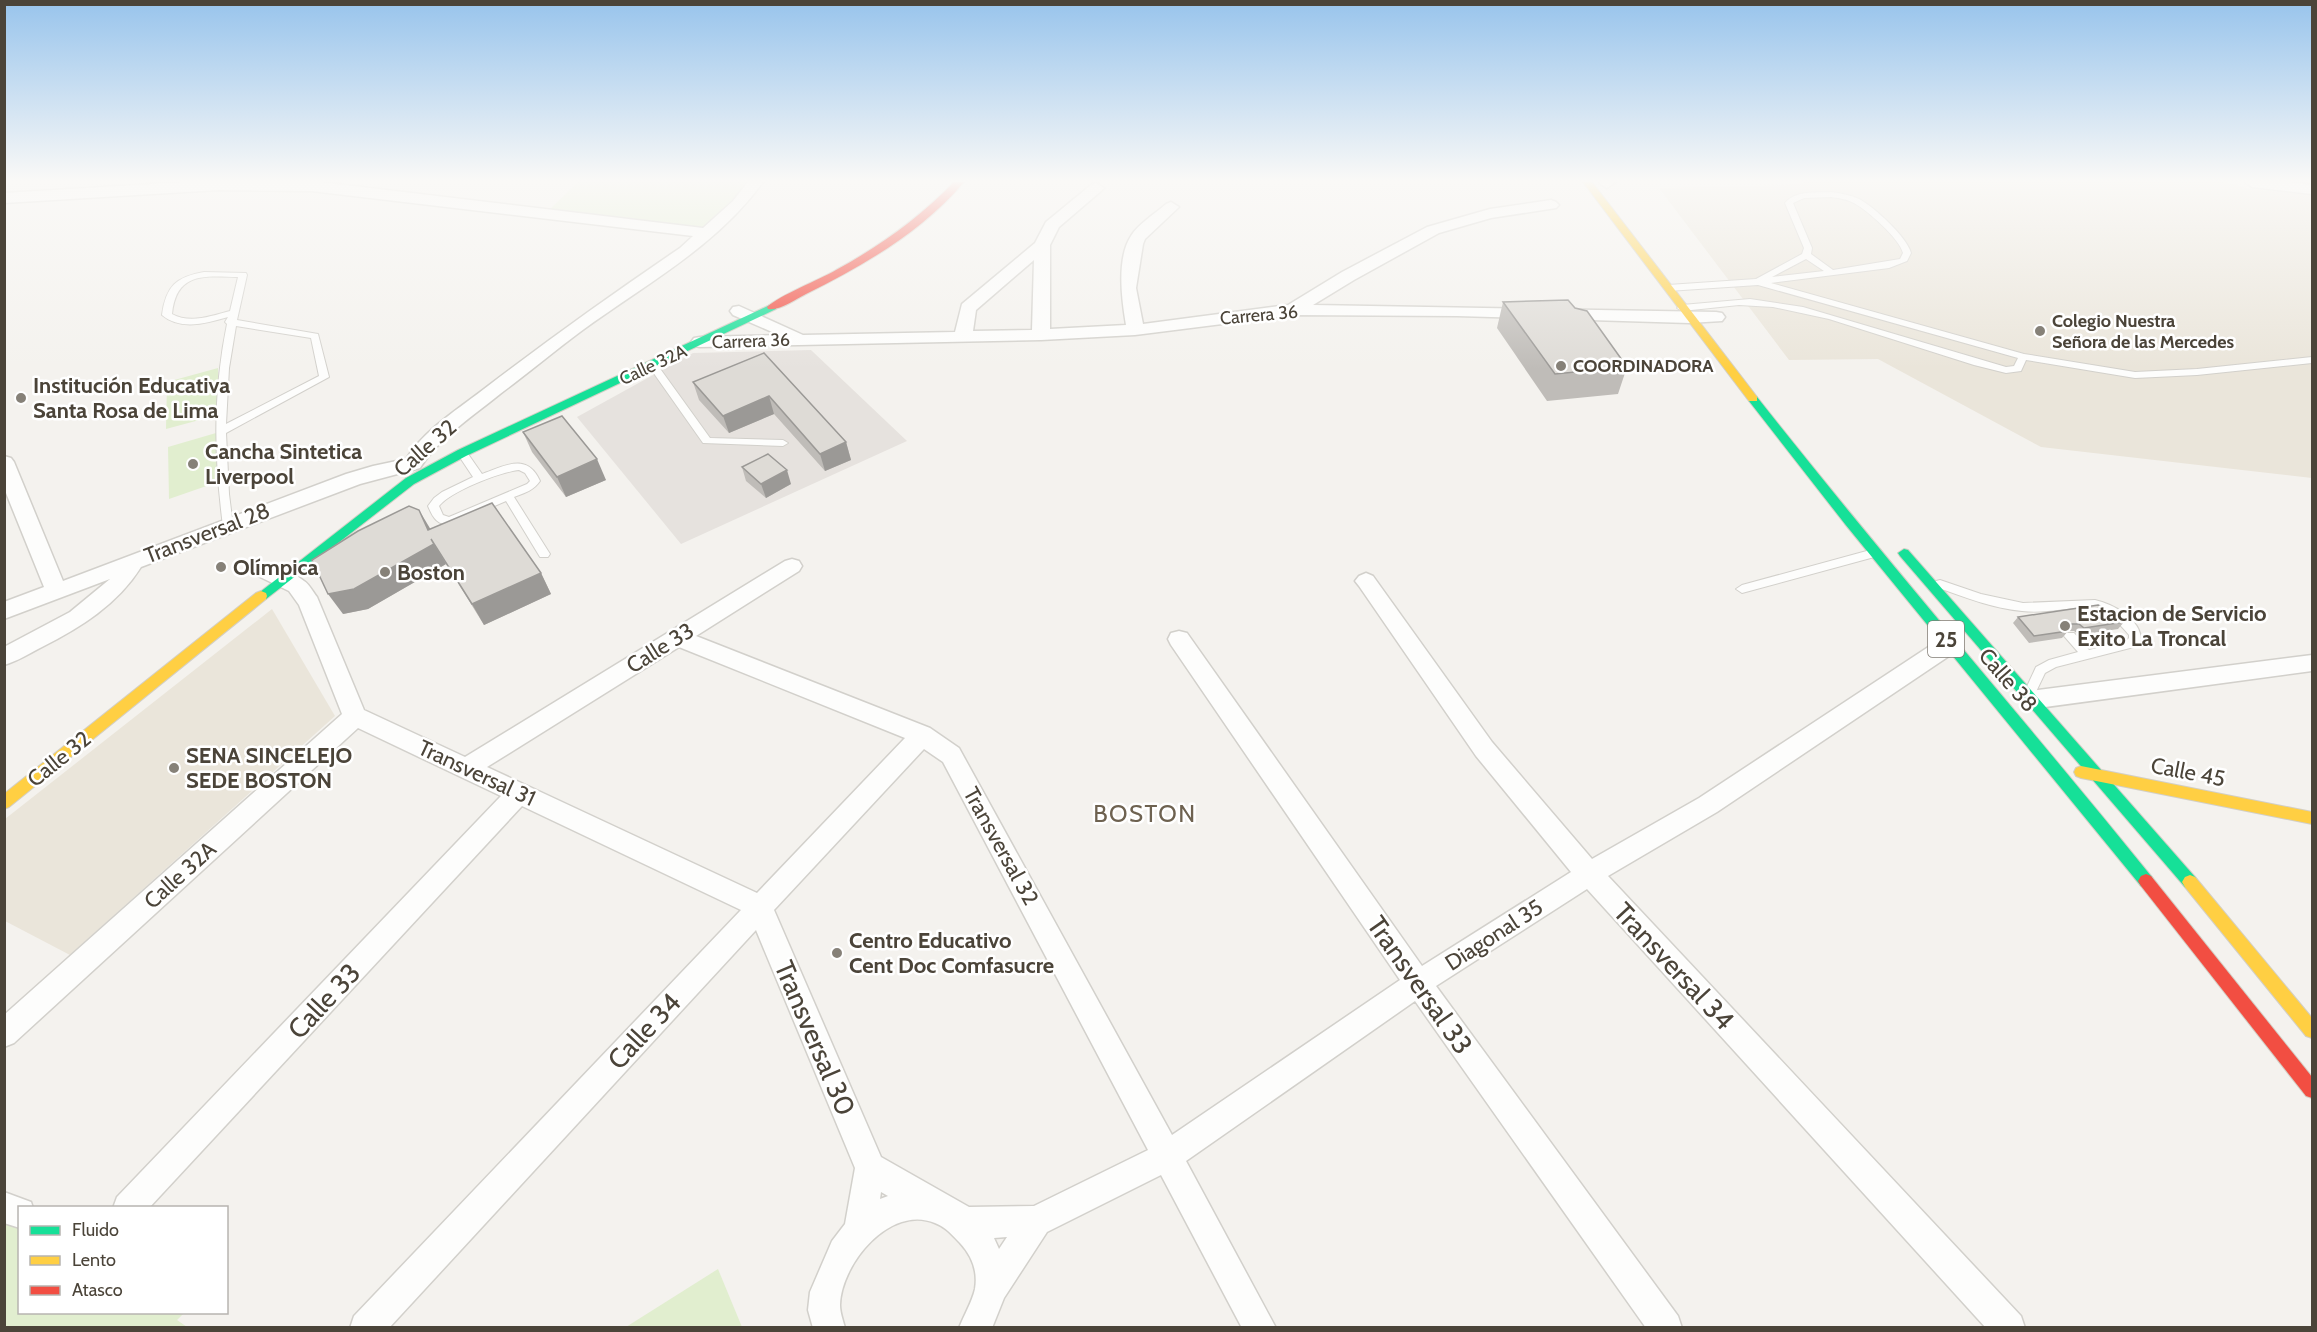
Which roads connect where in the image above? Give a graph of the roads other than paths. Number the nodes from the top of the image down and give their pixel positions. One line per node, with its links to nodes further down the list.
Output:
1 (694, 244): 34 (street, Calle 32)
2 (865, 244): 20 (main road, Calle 32A)
3 (886, 244): 20 (main road, Calle 32A)
4 (1135, 244): 21 (street)
5 (1406, 244): 16 (street)
6 (1634, 244): 14 (main road, Calle 38 / 25)
7 (1806, 244): 10 (lane)
8 (1904, 244): 11 (lane)
9 (1042, 245): 22 (street); 23 (street)
10 (1806, 255): 11 (lane); 13 (lane)
11 (1831, 273): 13 (lane)
12 (1688, 282): 13 (lane); 14 (lane); 18 (main road)
13 (1758, 282): 15 (lane); 27 (lane)
14 (1668, 288): 17 (main road, Calle 38 / 25)
15 (1773, 304): 18 (lane); 27 (lane)
16 (1293, 310): 17 (street, Carrera 36); 21 (street, Carrera 36)
17 (1686, 313): 18 (street, Carrera 36); 42 (main road, Calle 38 / 25)
18 (1715, 316)
19 (231, 318): 19 (lane); 31 (lane); 31 (lane)
20 (753, 318): 24 (street, Carrera 36); 25 (street); 26 (main road, Calle 32A); 34 (main road, Calle 32A)
21 (1135, 330): 22 (street, Carrera 36)
22 (1041, 335): 23 (street, Carrera 36)
23 (963, 336): 24 (street, Carrera 36)
24 (802, 339): 25 (street, Carrera 36)
25 (755, 341): 26 (street, Carrera 36)
26 (700, 342): 29 (main road, Calle 32A)
27 (2023, 357): 28 (lane)
28 (2313, 360)
29 (653, 365): 30 (main road, Calle 32A); 32 (lane)
30 (518, 427): 33 (main road, Calle 32A); 34 (main road)
31 (219, 432): 39 (lane)
32 (783, 443)
33 (462, 453): 36 (lane); 40 (main road, Calle 32A)
34 (413, 464): 37 (main road, Calle 32); 39 (street, Transversal 28); 40 (main road)
35 (6, 472): 50 (street)
36 (480, 478): 38 (lane); 38 (lane)
37 (381, 484)
38 (508, 496): 43 (lane)
39 (228, 526): 44 (street, Transversal 28)
40 (338, 535): 46 (main road, Calle 32)
41 (1894, 542): 47 (main road, Calle 38 / 25)
42 (1875, 553): 49 (lane); 57 (main road, Calle 38 / 25)
43 (544, 554)
44 (135, 560): 50 (street, Transversal 28); 59 (street)
45 (792, 566): 55 (street, Calle 33)
46 (270, 572): 62 (street); 68 (main road, Calle 32)
47 (1924, 578): 51 (lane); 61 (main road, Calle 38 / 25)
48 (1366, 581): 70 (street, Transversal 34)
49 (1742, 589)
50 (56, 590): 52 (street, Transversal 28)
51 (2042, 606): 53 (lane); 58 (lane)
52 (4, 611)
53 (2052, 618)
54 (2070, 636): 58 (lane)
55 (677, 637): 63 (street, Transversal 32); 64 (street, Calle 33)
56 (1179, 639): 72 (street, Transversal 33)
57 (1950, 644): 65 (main road, Calle 38 / 25); 70 (street, Diagonal 35)
58 (2087, 655): 61 (lane)
59 (4, 657)
60 (2313, 663): 61 (street)
61 (2030, 698): 66 (main road, Calle 38 / 25)
62 (355, 716): 64 (street, Transversal 31); 74 (street, Calle 32A)
63 (922, 735): 71 (street, Calle 34); 76 (street, Transversal 32)
64 (466, 768): 67 (street, Transversal 31)
65 (2056, 768): 66 (main road, Calle 45); 75 (main road, Calle 38 / 25)
66 (2100, 776): 69 (main road, Calle 45); 73 (main road, Calle 38 / 25)
67 (519, 793): 71 (street, Transversal 31); 79 (street, Calle 33)
68 (4, 803)
69 (2313, 818)
70 (1589, 874): 72 (street, Diagonal 35); 89 (street, Transversal 34)
71 (760, 907): 77 (street, Transversal 30); 84 (street, Calle 34)
72 (1418, 983): 76 (street, Diagonal 35); 88 (street, Transversal 33)
73 (2313, 1030)
74 (4, 1034)
75 (2313, 1090)
76 (1169, 1155): 80 (street, Diagonal 35); 87 (street, Transversal 32)
77 (870, 1168): 78 (street); 82 (street)
78 (932, 1204): 81 (street); 82 (street)
79 (130, 1206)
80 (1036, 1221): 81 (street, Diagonal 35); 83 (street, Diagonal 35)
81 (966, 1223): 83 (street)
82 (860, 1230): 85 (street)
83 (990, 1290): 86 (street)
84 (366, 1328)
85 (829, 1328)
86 (975, 1328)
87 (1260, 1328)
88 (1666, 1328)
89 (2009, 1328)

